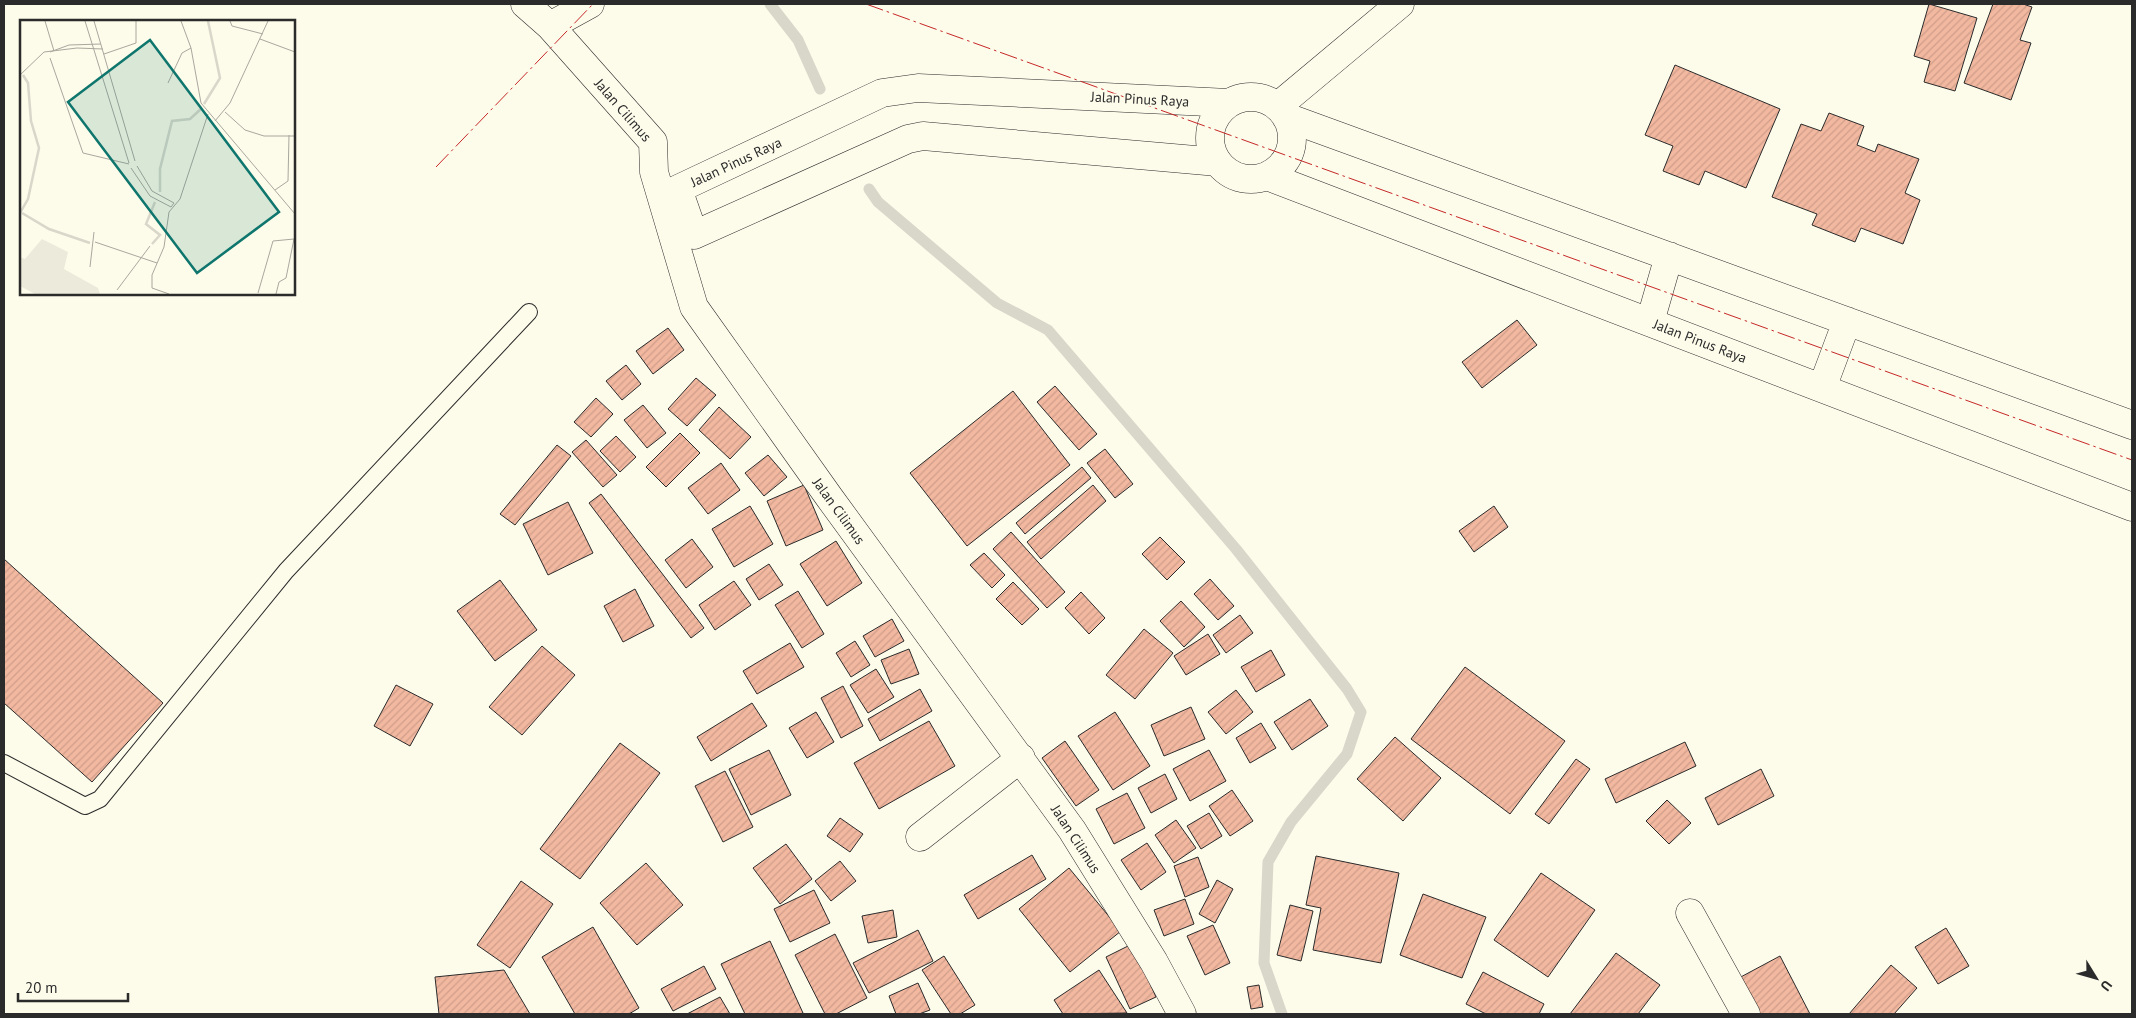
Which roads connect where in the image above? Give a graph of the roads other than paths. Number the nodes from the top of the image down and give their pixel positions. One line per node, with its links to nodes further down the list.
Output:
1 (525, 4): 4 (street, Jalan Cilimus)
2 (590, 4): 4 (street)
3 (1400, 4): 6 (street)
4 (550, 26): 16 (street, Jalan Cilimus)
5 (1229, 103): 6 (street, Jalan Pinus Raya); 7 (street); 7 (street, Jalan Pinus Raya)
6 (1282, 112): 8 (street); 9 (street, Jalan Pinus Raya)
7 (1218, 162): 8 (street, Jalan Pinus Raya)
8 (1267, 176): 12 (street, Jalan Pinus Raya)
9 (1669, 256): 11 (street, Jalan Pinus Raya); 12 (street)
10 (529, 312): 17 (lane)
11 (1847, 321): 13 (street); 14 (street, Jalan Pinus Raya)
12 (1650, 322): 13 (street, Jalan Pinus Raya)
13 (1822, 388): 15 (street, Jalan Pinus Raya)
14 (2132, 425)
15 (2132, 507)
16 (1021, 758): 18 (street); 20 (street, Jalan Cilimus)
17 (4, 763)
18 (920, 838)
19 (1690, 912): 21 (street)
20 (1182, 1014)
21 (1746, 1014)

